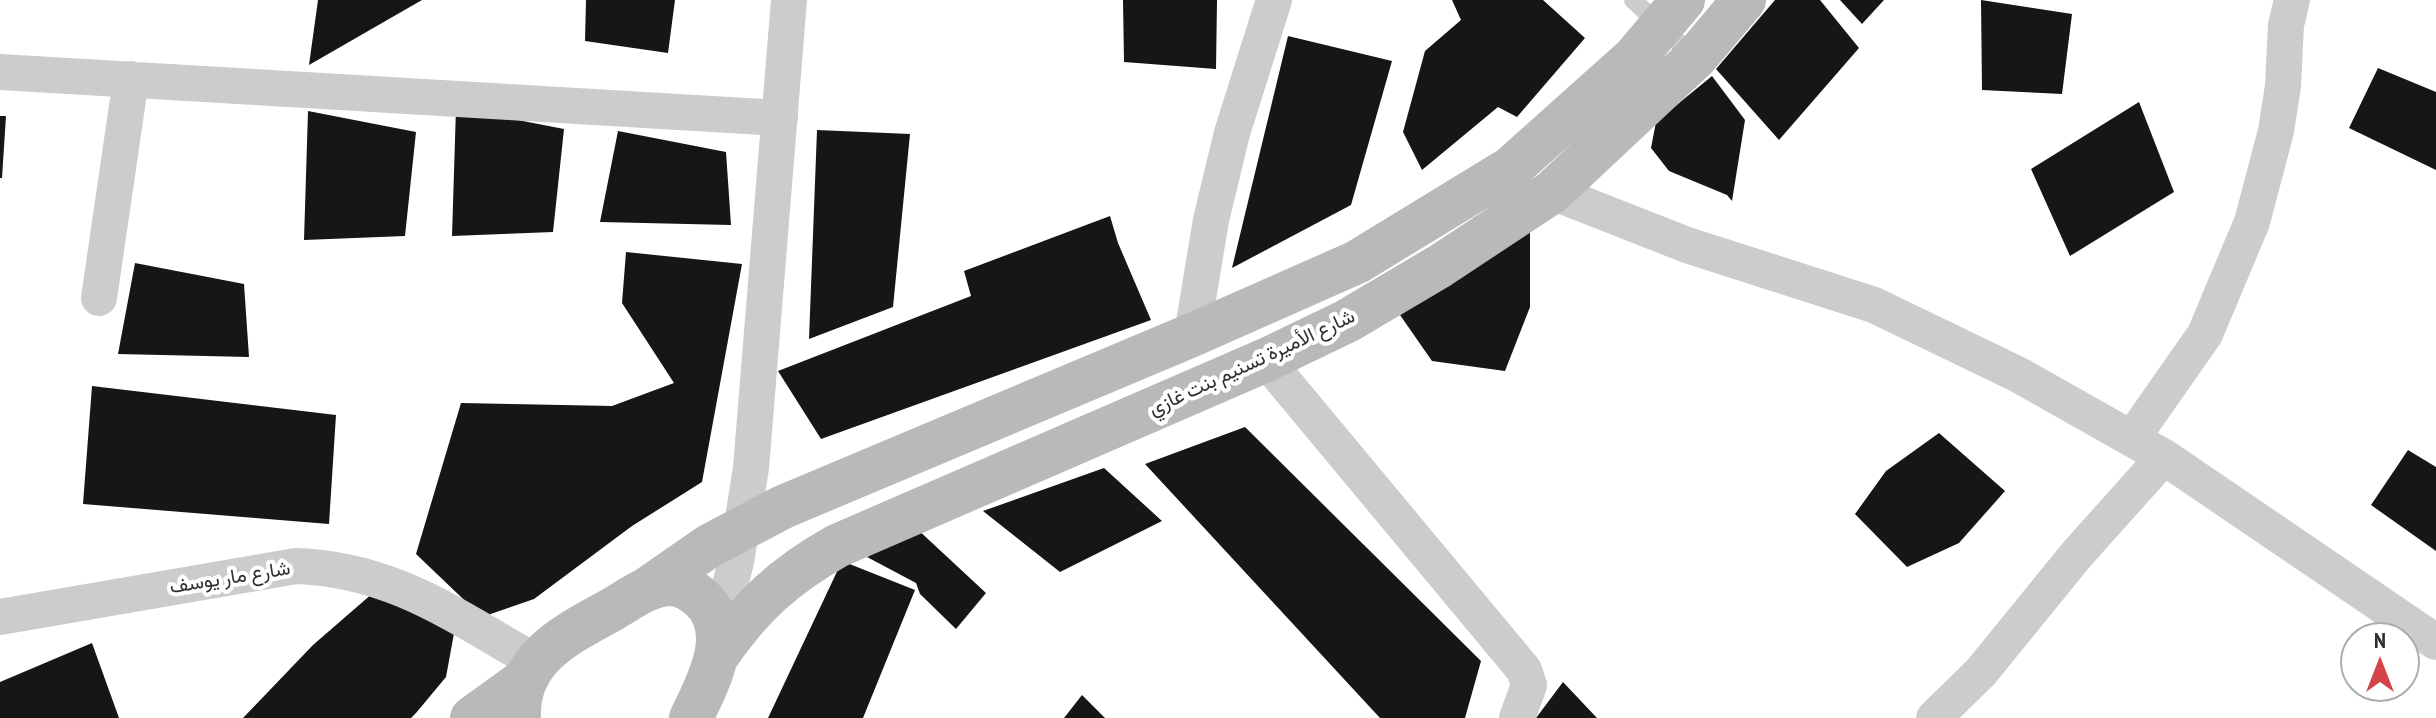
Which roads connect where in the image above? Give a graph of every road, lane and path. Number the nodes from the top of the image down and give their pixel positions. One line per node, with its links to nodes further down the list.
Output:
1 (789, 0): 9 (street)
2 (1274, 0): 12 (street)
3 (1744, 0): 6 (main road, شارع الأميرة تسنيم بنت غازي)
4 (2292, 0): 14 (street)
5 (1659, 9): 6 (lane); 12 (main road)
6 (1695, 58): 10 (main road, شارع الأميرة تسنيم بنت غازي)
7 (0, 72): 8 (street)
8 (131, 79): 9 (street); 11 (street)
9 (780, 118): 16 (street)
10 (1552, 192): 13 (main road, شارع الأميرة تسنيم بنت غازي); 14 (street)
11 (99, 298)
12 (1192, 335): 16 (main road)
13 (1266, 360): 20 (main road, شارع الأميرة تسنيم بنت غازي); 23 (street)
14 (2133, 437): 15 (street)
15 (2164, 457): 19 (street); 24 (street)
16 (743, 527): 17 (main road); 20 (street)
17 (647, 589): 20 (main road); 21 (main road)
18 (0, 617): 21 (street, شارع مار يوسف)
19 (2436, 642)
20 (708, 682)
21 (527, 686): 22 (main road)
22 (472, 718)
23 (1517, 718)
24 (1934, 718)

